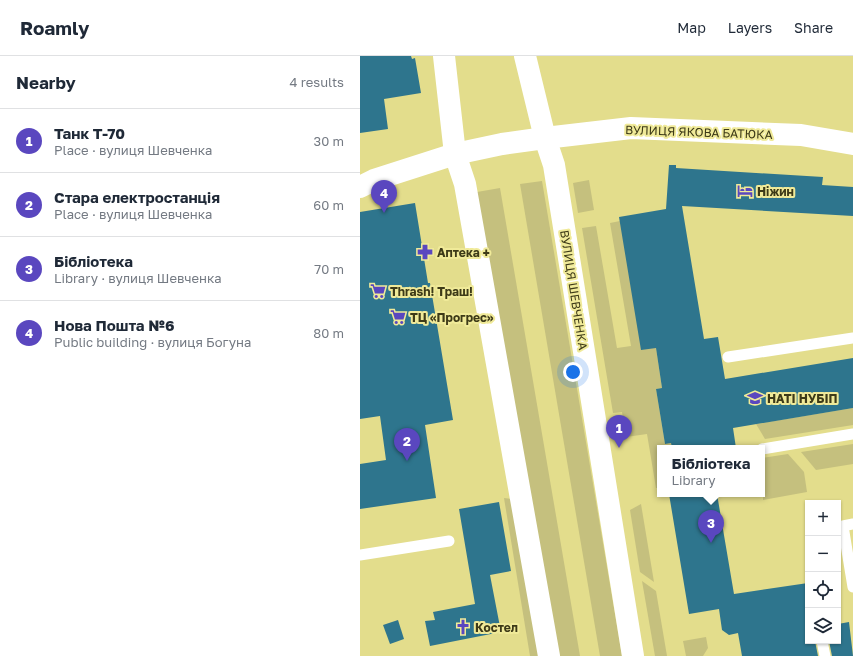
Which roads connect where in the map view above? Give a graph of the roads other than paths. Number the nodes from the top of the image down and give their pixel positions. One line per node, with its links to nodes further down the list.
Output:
1 (444, 56): 5 (main road)
2 (525, 56): 3 (main road, ВУЛИЦЯ ШЕВЧЕНКА)
3 (544, 138): 4 (main road, ВУЛИЦЯ ЯКОВА БАТЮКА); 5 (main road, ВУЛИЦЯ ЯКОВА БАТЮКА); 17 (main road, ВУЛИЦЯ ШЕВЧЕНКА)
4 (853, 144)
5 (455, 154): 6 (main road, ВУЛИЦЯ ЯКОВА БАТЮКА); 16 (main road)
6 (360, 187)
7 (853, 338): 8 (lane)
8 (728, 357)
9 (853, 434): 10 (lane)
10 (765, 449)
11 (853, 524): 14 (lane)
12 (449, 541): 13 (lane)
13 (360, 555)
14 (853, 587)
15 (823, 644): 18 (lane)
16 (549, 656)
17 (633, 656)
18 (825, 656)

